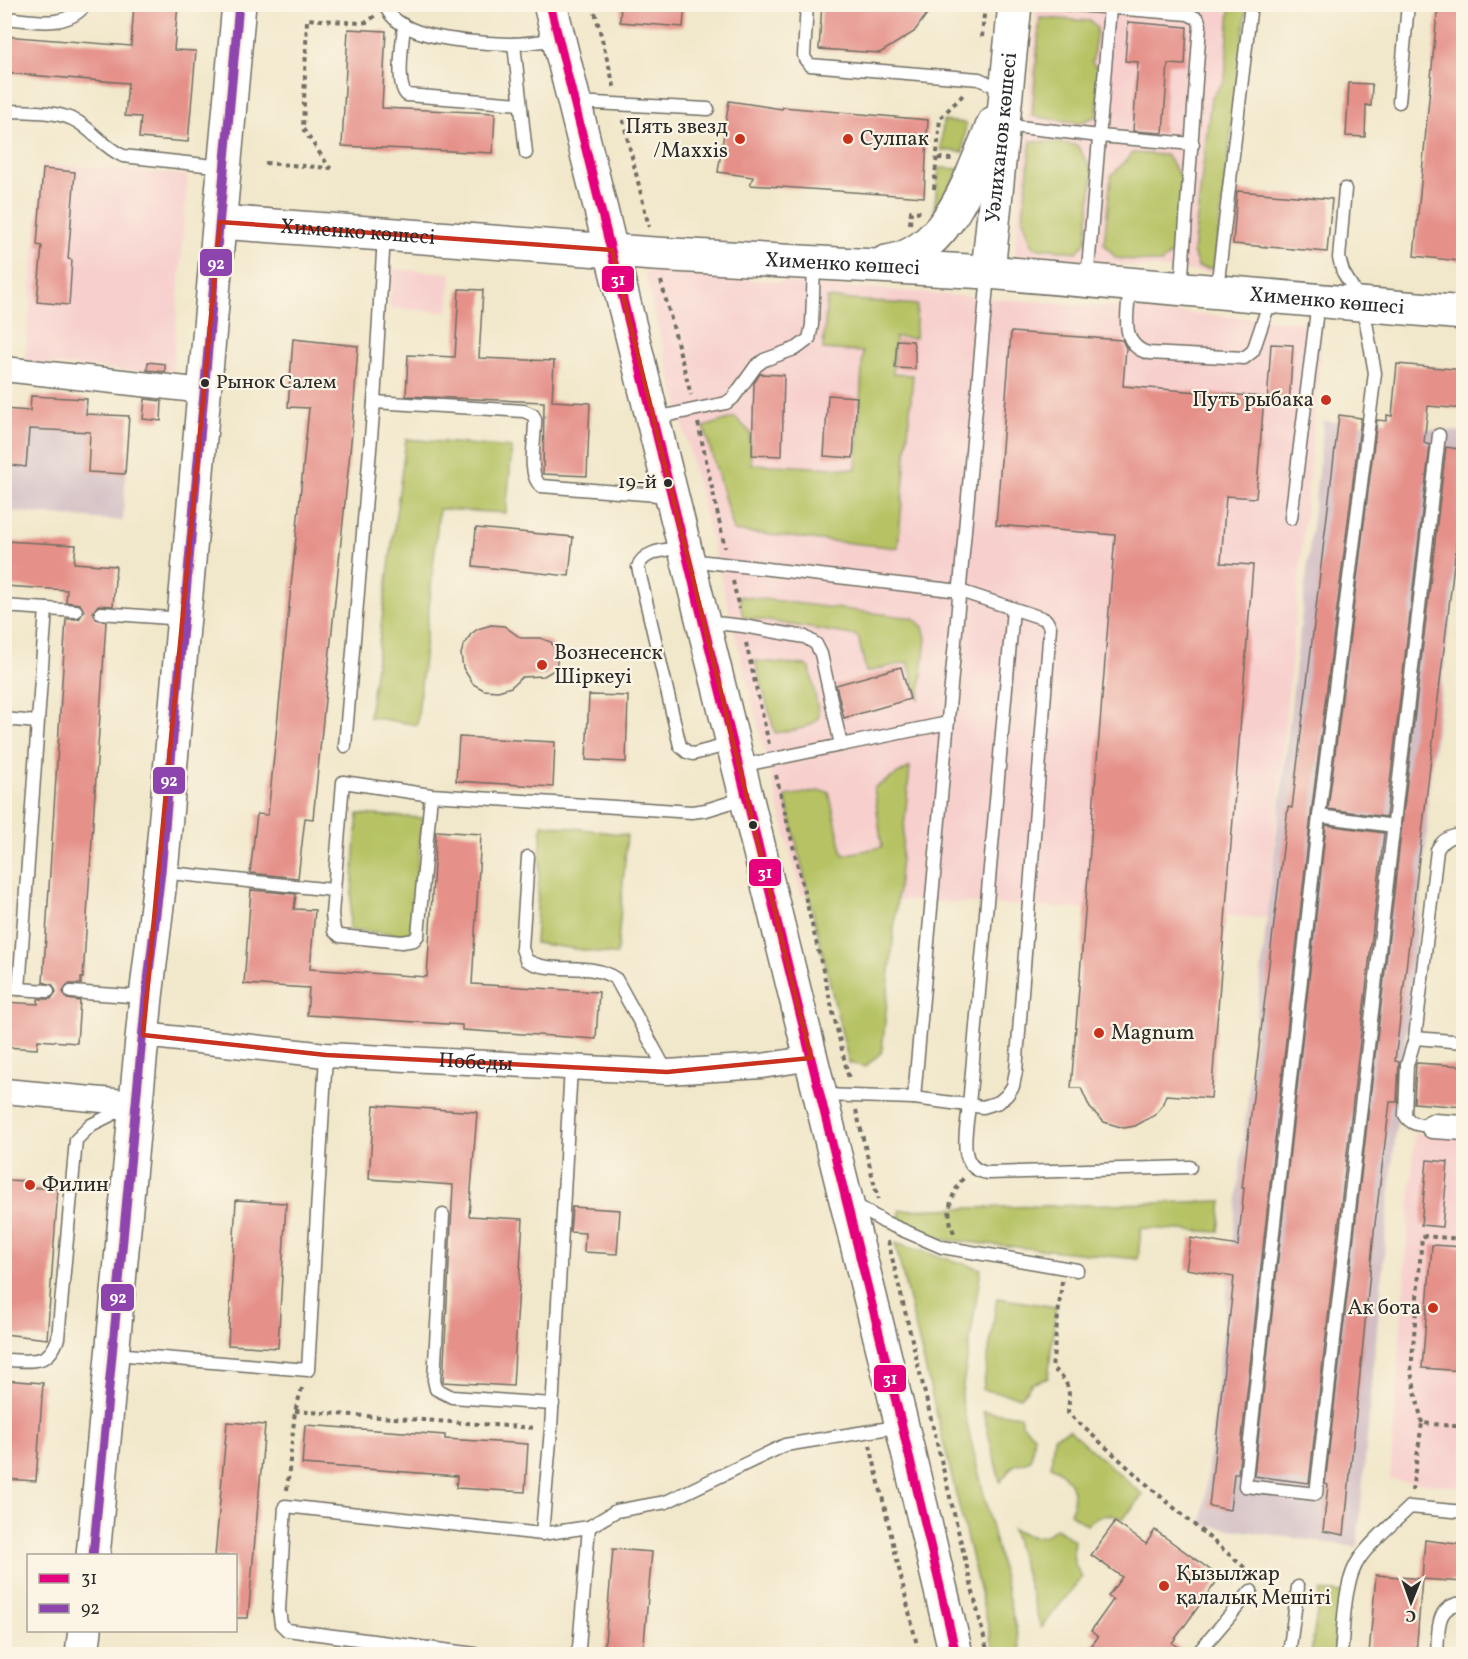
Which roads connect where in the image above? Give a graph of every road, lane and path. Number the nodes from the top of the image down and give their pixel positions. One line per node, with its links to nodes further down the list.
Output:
1 (86, 4): 12 (lane)
2 (239, 4): 27 (main road)
3 (550, 4): 14 (main road)
4 (593, 4): 20 (path)
5 (807, 4): 16 (lane)
6 (1015, 4): 16 (main road, Уәлиханов көшесі)
7 (1065, 4): 11 (lane)
8 (1251, 4): 42 (lane)
9 (1408, 4): 18 (lane)
10 (382, 8): 13 (lane); 26 (path)
11 (1110, 8): 23 (lane); 24 (lane)
12 (4, 18)
13 (404, 25): 15 (lane); 19 (lane)
14 (559, 39): 15 (lane); 17 (main road)
15 (514, 44): 19 (lane)
16 (998, 98): 23 (lane); 29 (path); 37 (main road); 38 (main road, Уәлиханов көшесі)
17 (574, 102): 20 (lane); 34 (main road)
18 (1399, 102)
19 (520, 104): 25 (lane)
20 (619, 104): 21 (lane); 35 (path)
21 (708, 109)
22 (4, 111): 27 (lane)
23 (1100, 136): 24 (lane); 39 (lane)
24 (1192, 144): 41 (lane)
25 (526, 153)
26 (265, 163)
27 (225, 167): 31 (main road)
28 (1345, 189): 45 (lane)
29 (934, 191)
30 (931, 212): 32 (path)
31 (220, 222): 33 (main road, Хименко көшесі); 48 (main road)
32 (909, 230)
33 (384, 235): 34 (main road, Хименко көшесі); 49 (lane)
34 (612, 250): 35 (main road, Хименко көшесі); 51 (main road)
35 (654, 254): 36 (main road, Хименко көшесі); 50 (path)
36 (814, 263): 37 (main road, Хименко көшесі); 50 (lane)
37 (850, 264): 38 (main road, Хименко көшесі)
38 (988, 272): 39 (main road, Хименко көшесі); 57 (lane)
39 (1087, 282): 40 (main road, Хименко көшесі)
40 (1130, 285): 41 (main road, Хименко көшесі); 43 (lane)
41 (1180, 290): 42 (main road, Хименко көшесі)
42 (1217, 293): 43 (main road, Хименко көшесі)
43 (1272, 297): 44 (main road, Хименко көшесі)
44 (1318, 301): 45 (main road, Хименко көшесі); 54 (lane)
45 (1363, 305): 46 (main road, Хименко көшесі); 75 (lane)
46 (1464, 314)
47 (4, 369): 48 (street)
48 (205, 391): 63 (main road)
49 (374, 402): 53 (lane); 70 (lane)
50 (695, 410): 51 (lane); 56 (path)
51 (654, 418): 53 (main road)
52 (1439, 435): 76 (lane)
53 (672, 496): 55 (main road)
54 (1291, 518)
55 (686, 553): 56 (lane); 64 (main road); 71 (lane)
56 (729, 564): 57 (lane); 65 (path)
57 (960, 591): 60 (lane); 68 (lane)
58 (4, 606): 59 (lane)
59 (46, 609): 61 (lane); 67 (lane)
60 (1013, 609): 98 (lane); 98 (lane)
61 (76, 611)
62 (101, 613): 63 (lane)
63 (183, 619): 79 (main road)
64 (703, 621): 65 (lane); 71 (main road)
65 (743, 626): 69 (lane); 72 (path)
66 (4, 719): 67 (lane)
67 (37, 722): 82 (lane)
68 (948, 723): 69 (lane); 96 (lane)
69 (841, 744): 72 (lane)
70 (345, 746)
71 (736, 755): 72 (lane); 74 (main road)
72 (773, 761): 95 (path)
73 (431, 795): 74 (lane); 80 (lane); 80 (lane)
74 (747, 798): 90 (main road)
75 (1319, 816): 76 (lane); 76 (lane)
76 (1394, 826)
77 (1464, 835): 87 (lane)
78 (528, 857): 92 (lane)
79 (161, 872): 80 (lane); 85 (main road)
80 (333, 890)
81 (4, 988): 82 (lane)
82 (19, 989): 83 (lane)
83 (48, 991)
84 (71, 992): 85 (lane)
85 (146, 997): 86 (main road)
86 (143, 1035): 89 (street, Победы); 97 (main road)
87 (1415, 1038): 88 (lane); 99 (lane)
88 (1464, 1042)
89 (326, 1055): 91 (street, Победы); 112 (lane)
90 (811, 1058): 92 (street, Победы); 94 (main road)
91 (571, 1067): 92 (street, Победы); 113 (lane)
92 (667, 1072)
93 (4, 1091): 97 (street)
94 (819, 1095): 95 (lane); 103 (main road)
95 (853, 1095): 96 (lane); 105 (path)
96 (914, 1098): 98 (lane)
97 (136, 1103): 110 (main road); 111 (lane)
98 (969, 1105): 101 (lane)
99 (1433, 1126): 100 (street)
100 (1464, 1128)
101 (971, 1167): 102 (lane); 107 (path)
102 (1190, 1167)
103 (845, 1198): 105 (lane); 116 (main road)
104 (443, 1215): 113 (lane)
105 (884, 1222): 107 (lane); 136 (path)
106 (1464, 1239): 115 (path)
107 (973, 1252): 108 (lane)
108 (1063, 1269): 109 (lane); 127 (path)
109 (1077, 1270)
110 (113, 1354): 112 (lane); 125 (main road)
111 (4, 1360)
112 (308, 1370): 114 (path)
113 (553, 1404): 118 (lane)
114 (295, 1411): 118 (path); 120 (path)
115 (1422, 1423): 117 (path); 121 (path)
116 (902, 1426): 119 (lane); 135 (main road)
117 (1464, 1427)
118 (551, 1429): 124 (lane)
119 (867, 1432): 123 (lane); 134 (path)
120 (285, 1506): 124 (lane); 131 (lane)
121 (1410, 1507): 122 (lane); 139 (lane)
122 (1464, 1512)
123 (589, 1527): 124 (lane); 133 (lane)
124 (542, 1534)
125 (93, 1554)
126 (1298, 1587): 138 (lane)
127 (1251, 1592): 137 (lane)
128 (1464, 1603): 140 (lane)
129 (85, 1632): 130 (main road)
130 (82, 1654)
131 (467, 1654): 132 (lane)
132 (475, 1654)
133 (576, 1654)
134 (919, 1654)
135 (956, 1654)
136 (988, 1654)
137 (1197, 1654)
138 (1288, 1654)
139 (1341, 1654)
140 (1437, 1654)

